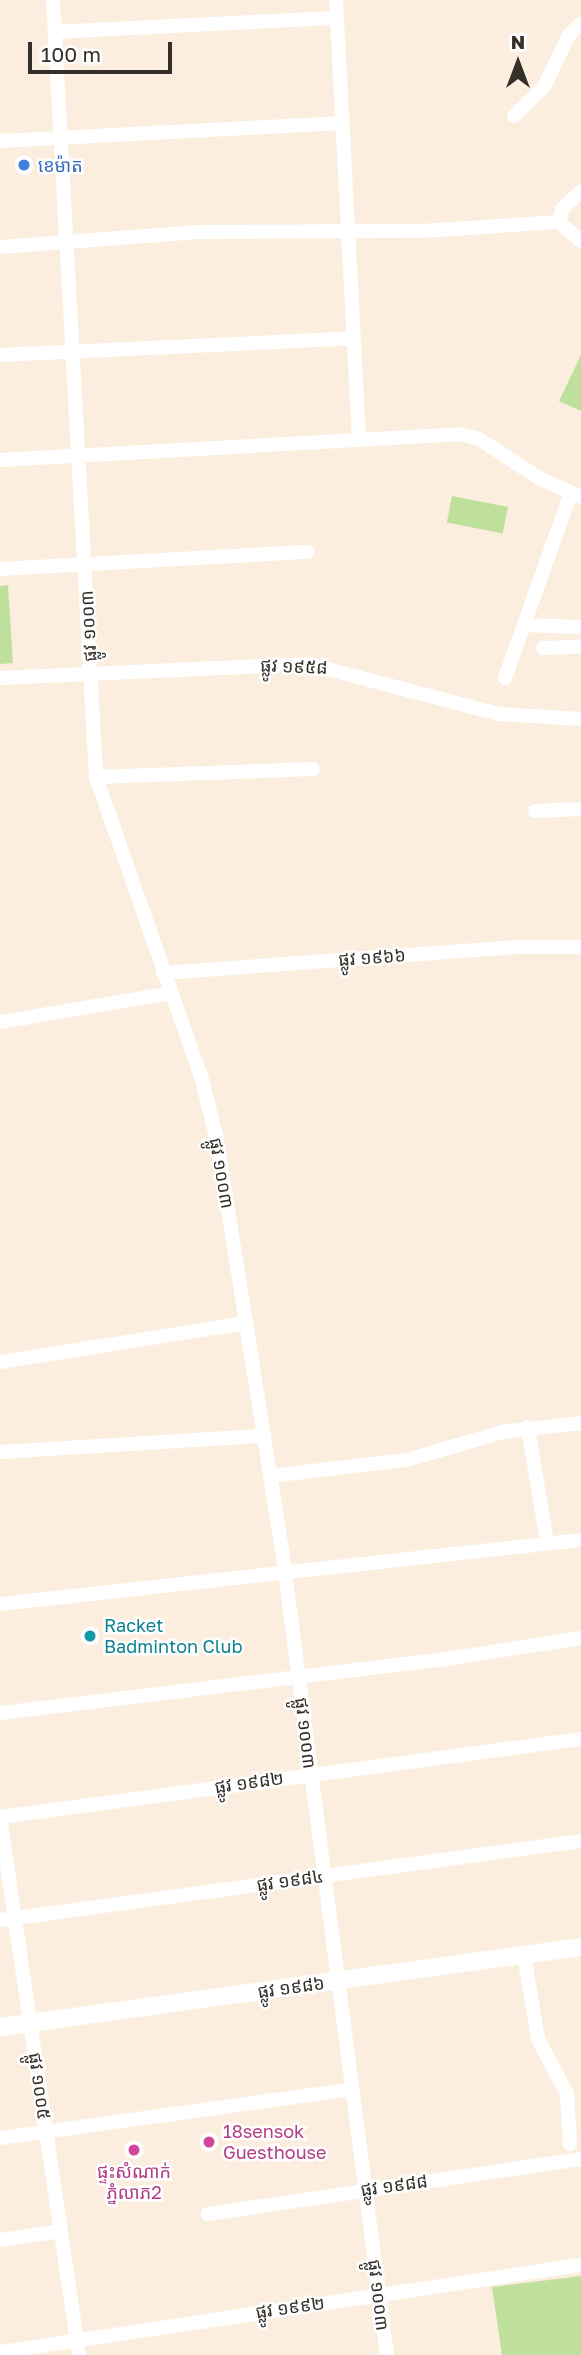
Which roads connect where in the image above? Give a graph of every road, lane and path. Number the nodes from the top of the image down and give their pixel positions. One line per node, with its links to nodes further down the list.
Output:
1 (54, 0): 5 (street, ផ្លូវ ១០០៣)
2 (336, 0): 3 (street)
3 (336, 18): 5 (street); 7 (street)
4 (581, 24): 6 (street)
5 (55, 32): 8 (street, ផ្លូវ ១០០៣)
6 (514, 117)
7 (342, 123): 8 (street); 12 (street)
8 (62, 139): 9 (street); 14 (street, ផ្លូវ ១០០៣)
9 (0, 141)
10 (581, 191): 11 (street)
11 (559, 222): 12 (street); 13 (street)
12 (347, 230): 14 (street); 16 (street)
13 (581, 242)
14 (67, 243): 15 (street); 17 (street, ផ្លូវ ១០០៣)
15 (0, 247)
16 (354, 338): 17 (street); 19 (street)
17 (72, 351): 18 (street); 20 (street, ផ្លូវ ១០០៣)
18 (0, 355)
19 (359, 438): 20 (street); 22 (street)
20 (78, 455): 21 (street); 24 (street, ផ្លូវ ១០០៣)
21 (0, 460)
22 (576, 495): 26 (street)
23 (308, 552): 24 (street)
24 (84, 565): 25 (street); 30 (street, ផ្លូវ ១០០៣)
25 (0, 569)
26 (524, 625): 27 (street); 32 (street)
27 (581, 628)
28 (581, 647): 29 (street)
29 (543, 648)
30 (90, 673): 31 (street, ផ្លូវ ១៩៥៨); 33 (street, ផ្លូវ ១៩៥៨); 35 (street, ផ្លូវ ១០០៣)
31 (0, 678)
32 (505, 678)
33 (581, 719)
34 (313, 769): 35 (street)
35 (96, 777): 39 (street, ផ្លូវ ១០០៣)
36 (581, 809): 37 (street)
37 (535, 811)
38 (581, 947): 39 (street, ផ្លូវ ១៩៦៦)
39 (163, 973): 40 (street, ផ្លូវ ១០០៣)
40 (170, 993): 41 (street); 42 (street, ផ្លូវ ១០០៣)
41 (0, 1022)
42 (247, 1322): 43 (street); 46 (street, ផ្លូវ ១០០៣)
43 (0, 1362)
44 (581, 1423): 45 (street)
45 (528, 1427): 48 (street); 50 (street)
46 (264, 1436): 47 (street); 48 (street, ផ្លូវ ១០០៣)
47 (0, 1452)
48 (270, 1476): 51 (street, ផ្លូវ ១០០៣)
49 (581, 1540): 50 (street)
50 (547, 1544): 51 (street)
51 (285, 1571): 52 (street); 54 (street, ផ្លូវ ១០០៣)
52 (0, 1604)
53 (581, 1638): 54 (street)
54 (298, 1674): 55 (street); 57 (street, ផ្លូវ ១០០៣)
55 (0, 1713)
56 (581, 1740): 57 (street, ផ្លូវ ១៩៨២)
57 (312, 1773): 58 (street, ផ្លូវ ១៩៨២); 60 (street, ផ្លូវ ១០០៣)
58 (0, 1817): 61 (street, ផ្លូវ ១០០៥)
59 (581, 1840): 60 (street, ផ្លូវ ១៩៨៤)
60 (325, 1875): 61 (street, ផ្លូវ ១៩៨៤); 64 (street, ផ្លូវ ១០០៣)
61 (7, 1919): 65 (street, ផ្លូវ ១០០៥)
62 (581, 1947): 63 (main road, ផ្លូវ ១៩៨៦)
63 (524, 1955): 64 (main road, ផ្លូវ ១៩៨៦); 70 (street)
64 (339, 1980): 65 (main road, ផ្លូវ ១៩៨៦); 67 (street, ផ្លូវ ១០០៣)
65 (30, 2023): 66 (main road, ផ្លូវ ១៩៨៦); 68 (street, ផ្លូវ ១០០៥)
66 (0, 2027)
67 (353, 2089): 68 (street); 72 (street, ផ្លូវ ១០០៣)
68 (46, 2131): 69 (street); 74 (street, ផ្លូវ ១០០៥)
69 (0, 2138)
70 (570, 2144)
71 (581, 2159): 72 (street, ផ្លូវ ១៩៨៨)
72 (366, 2189): 73 (street, ផ្លូវ ១៩៨៨); 77 (street, ផ្លូវ ១០០៣)
73 (208, 2214)
74 (60, 2231): 75 (street); 78 (street, ផ្លូវ ១០០៥)
75 (0, 2241)
76 (581, 2264): 77 (street, ផ្លូវ ១៩៩២)
77 (379, 2294): 78 (street, ផ្លូវ ១៩៩២); 81 (street, ផ្លូវ ១០០៣)
78 (76, 2338): 79 (street, ផ្លូវ ១៩៩២); 80 (street, ផ្លូវ ១០០៥)
79 (0, 2352)
80 (79, 2355)
81 (387, 2355)

